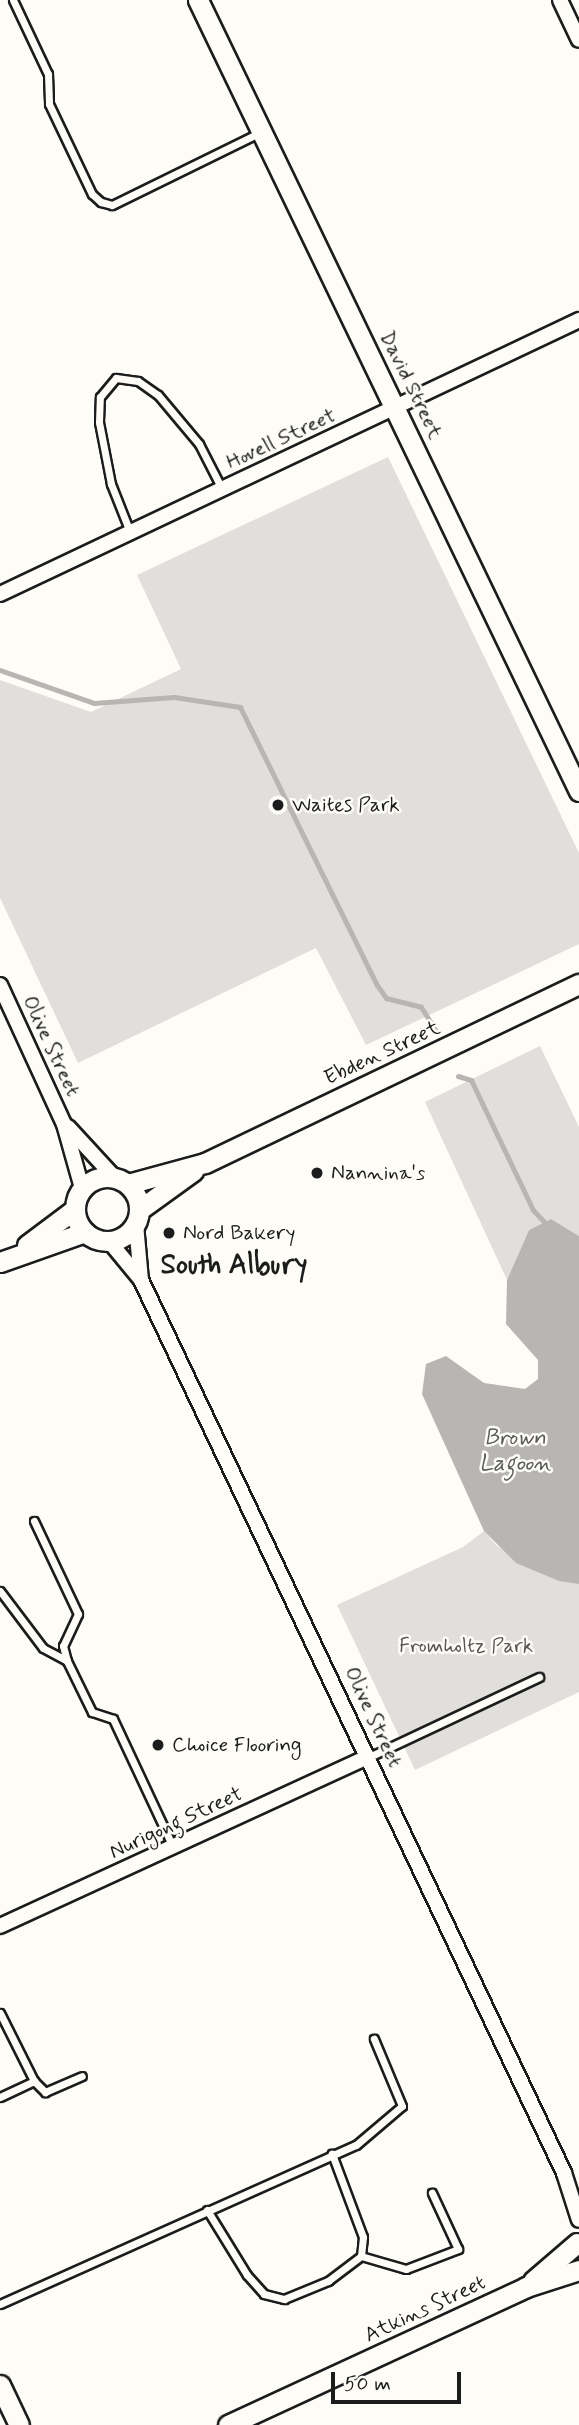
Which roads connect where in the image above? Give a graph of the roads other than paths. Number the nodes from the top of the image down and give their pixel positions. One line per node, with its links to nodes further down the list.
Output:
1 (13, 0): 5 (lane)
2 (198, 0): 5 (street, David Street)
3 (561, 0): 4 (street)
4 (579, 40)
5 (261, 132): 7 (street, David Street)
6 (579, 320): 7 (street, Hovell Street)
7 (398, 408): 8 (street, Hovell Street); 11 (street, David Street)
8 (222, 489): 9 (street, Hovell Street); 9 (lane)
9 (130, 532): 10 (street, Hovell Street)
10 (0, 594)
11 (579, 792)
12 (579, 984): 15 (street, Ebden Street)
13 (0, 985): 14 (street, Olive Street)
14 (64, 1124): 16 (street, Olive Street); 17 (street, Olive Street)
15 (205, 1163): 16 (street, Ebden Street); 19 (street, Ebden Street)
16 (121, 1181): 17 (street); 19 (street)
17 (82, 1188): 18 (street)
18 (75, 1209): 20 (street); 22 (street)
19 (138, 1217): 21 (street); 23 (street, Olive Street)
20 (85, 1232): 21 (street); 22 (street)
21 (109, 1241): 23 (street, Olive Street)
22 (7, 1258)
23 (141, 1280): 28 (street, Olive Street)
24 (34, 1521): 26 (lane)
25 (0, 1591): 26 (lane)
26 (67, 1661): 29 (lane)
27 (539, 1677): 28 (lane)
28 (368, 1757): 29 (street, Nurigong Street); 37 (street, Olive Street)
29 (173, 1847): 30 (street, Nurigong Street)
30 (0, 1926)
31 (0, 2013): 34 (lane)
32 (374, 2039): 36 (lane)
33 (82, 2076): 34 (lane)
34 (34, 2081): 35 (lane)
35 (0, 2096)
36 (332, 2154): 40 (lane); 43 (lane)
37 (564, 2174): 38 (street, Olive Street); 41 (street, Olive Street)
38 (579, 2190)
39 (432, 2193): 43 (lane)
40 (207, 2210): 43 (lane); 46 (lane)
41 (579, 2220)
42 (578, 2246): 45 (street, Atkins Street)
43 (361, 2256)
44 (579, 2270): 45 (street, Atkins Street)
45 (526, 2287): 49 (street, Atkins Street)
46 (0, 2304)
47 (0, 2385): 48 (street)
48 (19, 2425)
49 (228, 2425)

